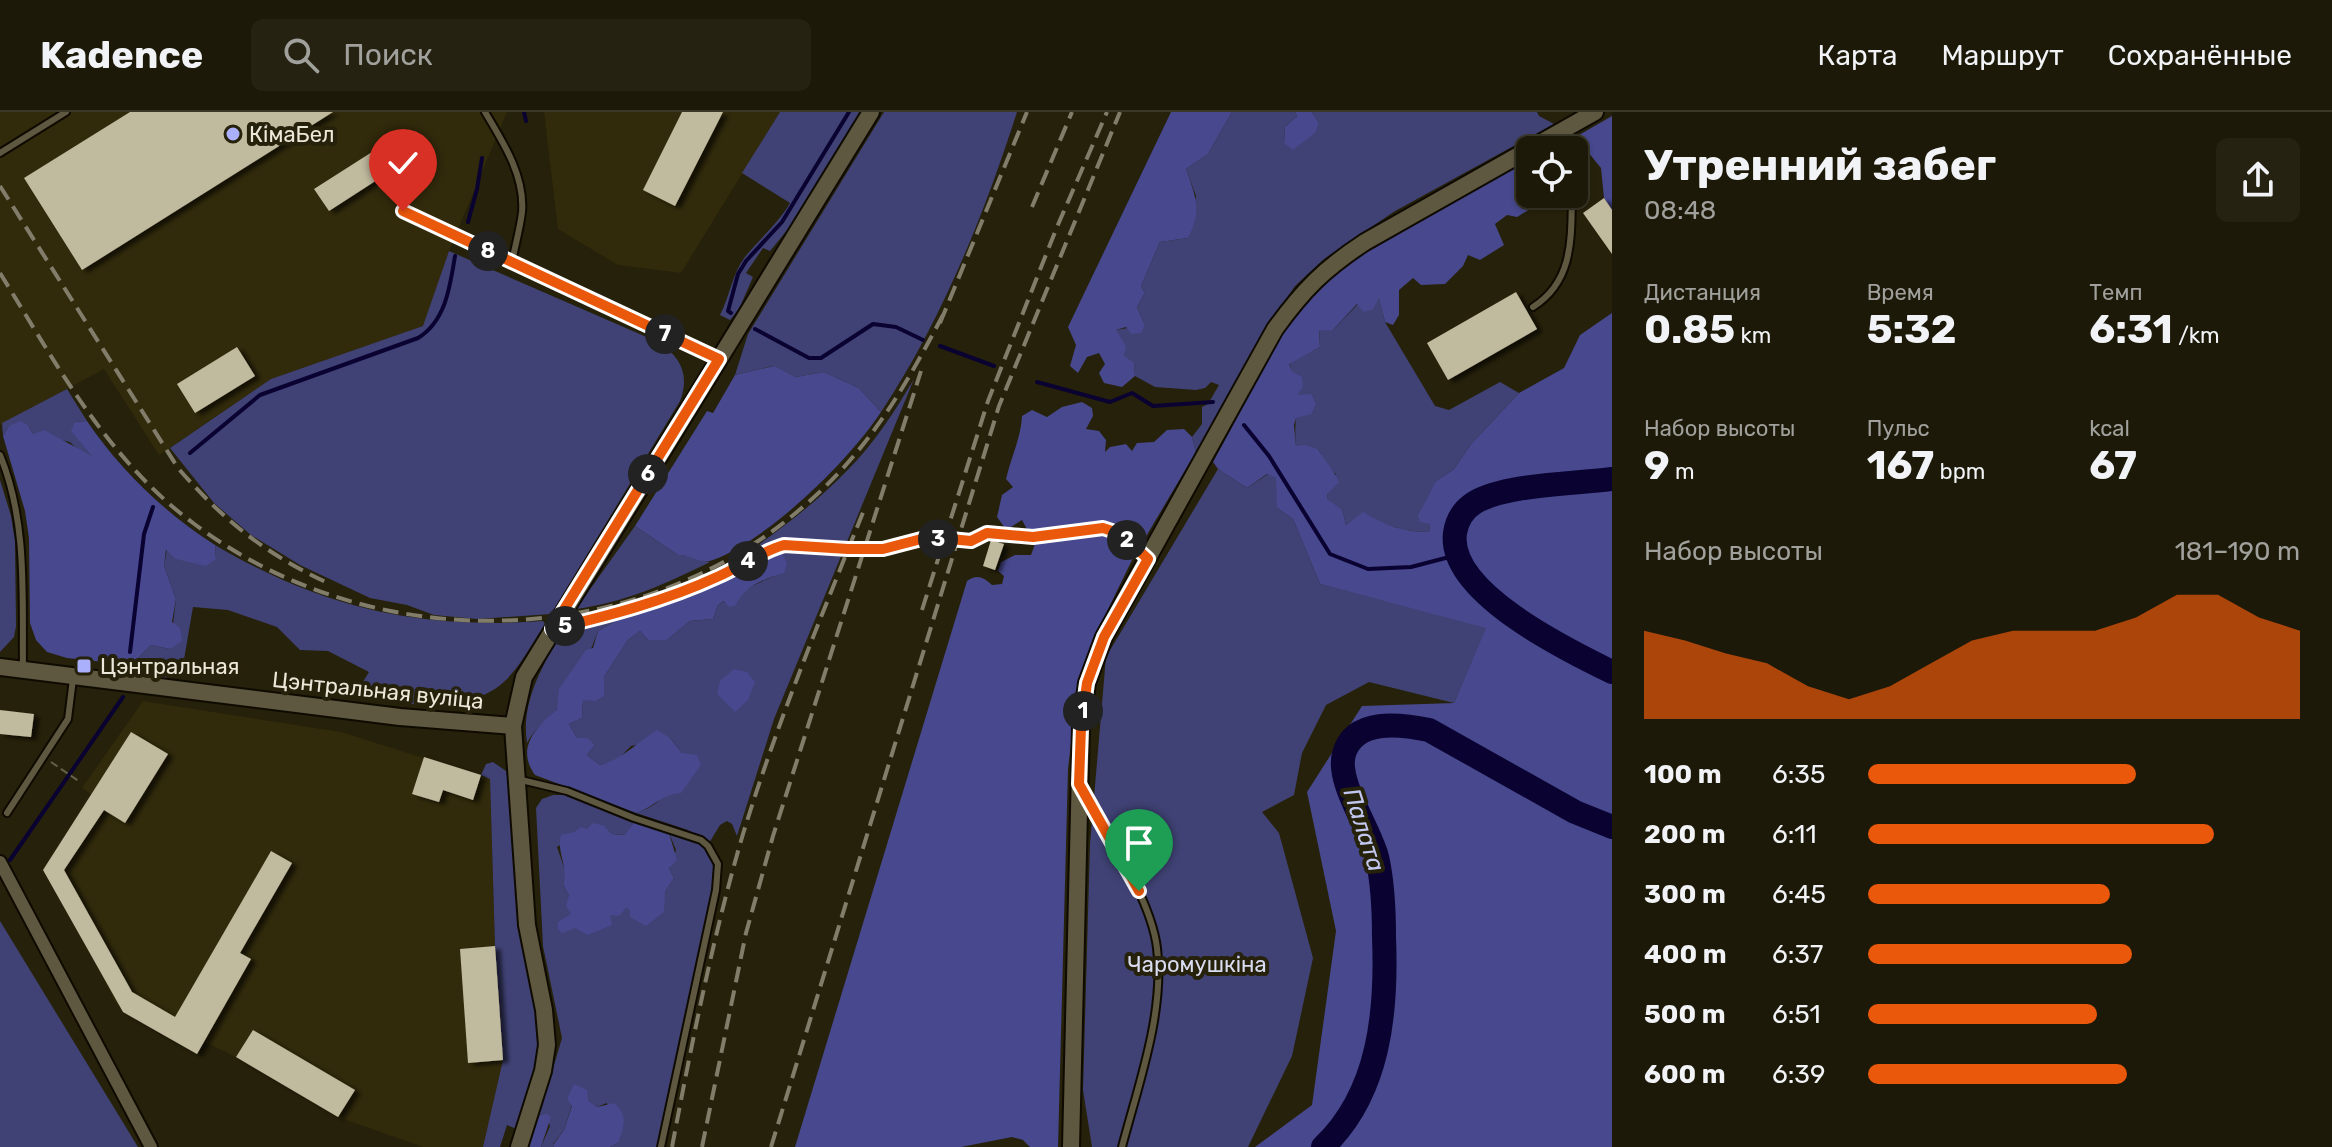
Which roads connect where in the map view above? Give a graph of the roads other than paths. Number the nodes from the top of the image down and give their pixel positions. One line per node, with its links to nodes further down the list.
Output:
1 (66, 112): 6 (lane)
2 (485, 112): 10 (lane)
3 (871, 112): 12 (street)
4 (1595, 112): 5 (street)
5 (1566, 136)
6 (0, 153)
7 (1516, 164): 19 (street)
8 (1571, 208): 11 (lane)
9 (403, 211): 10 (lane)
10 (512, 262): 12 (lane)
11 (1533, 307)
12 (719, 359): 17 (street)
13 (0, 455): 15 (lane)
14 (0, 667): 15 (street, Цэнтральная вуліца)
15 (23, 670): 16 (street, Цэнтральная вуліца)
16 (74, 676): 17 (street, Цэнтральная вуліца); 20 (lane)
17 (513, 726): 18 (street)
18 (517, 779): 23 (street); 24 (lane)
19 (1079, 784): 25 (street); 26 (lane)
20 (7, 813)
21 (0, 862): 22 (street)
22 (151, 1147)
23 (519, 1147)
24 (661, 1147)
25 (1071, 1147)
26 (1122, 1147)

